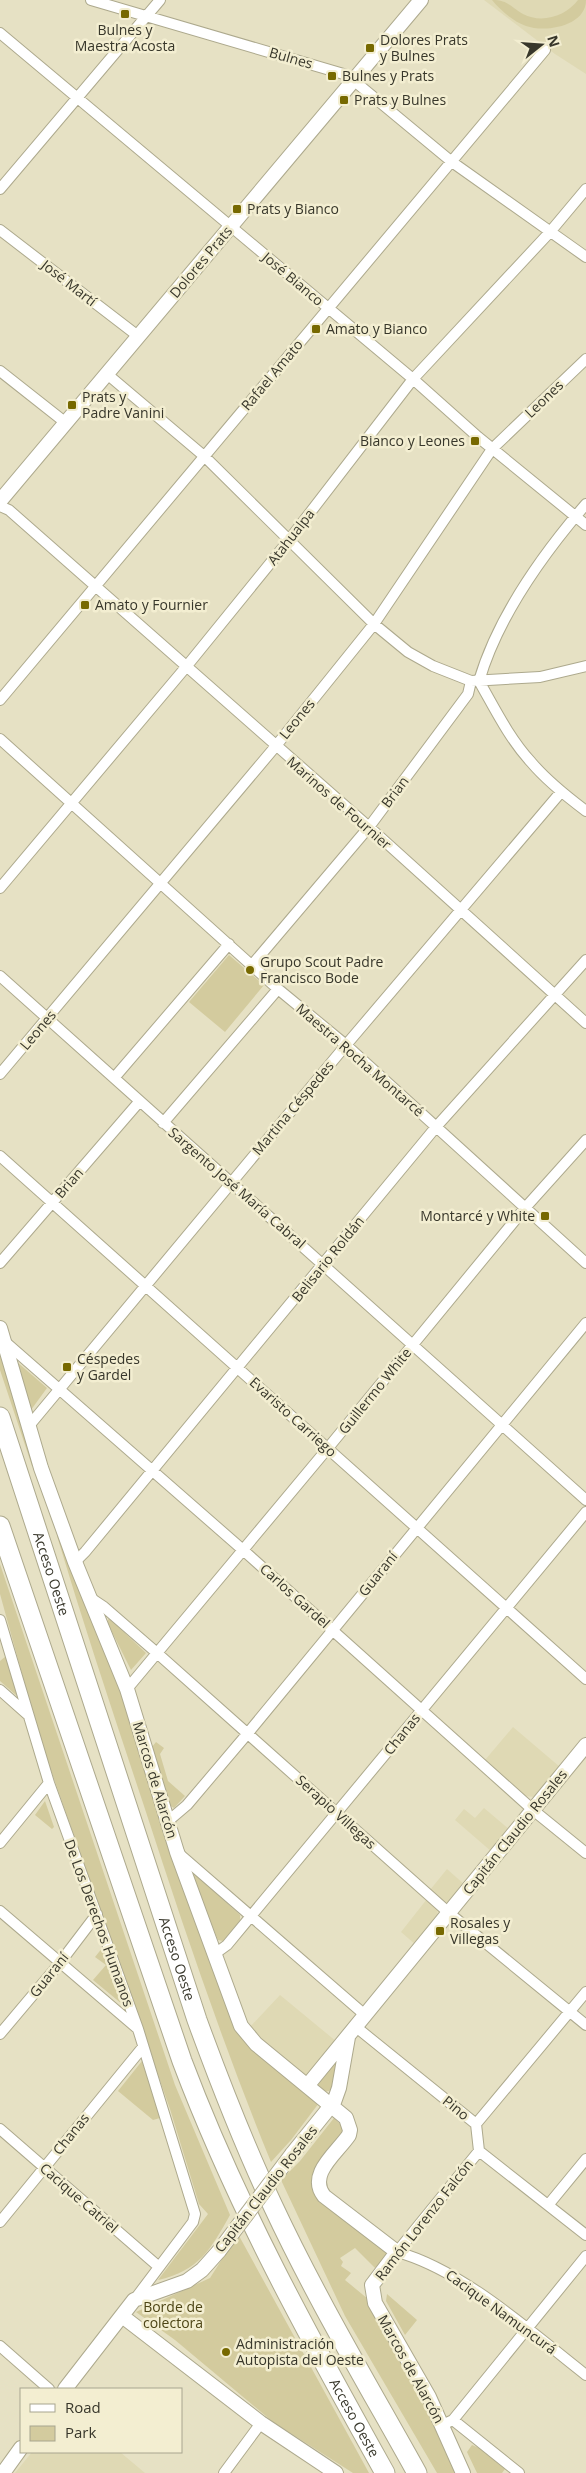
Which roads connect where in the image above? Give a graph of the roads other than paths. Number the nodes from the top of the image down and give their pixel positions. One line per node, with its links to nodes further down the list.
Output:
1 (91, 0): 4 (street, Bulnes)
2 (160, 0): 4 (street)
3 (421, 0): 7 (street, Dolores Prats)
4 (147, 16): 7 (street, Bulnes); 8 (street)
5 (0, 33): 8 (street, José Bianco)
6 (545, 50): 9 (street, Rafael Amato)
7 (353, 80): 9 (street, Bulnes); 12 (street, Dolores Prats)
8 (77, 99): 10 (street); 12 (street, José Bianco)
9 (452, 162): 14 (street, Bulnes); 16 (street, Rafael Amato)
10 (0, 189)
11 (586, 189): 14 (street, Atahualpa)
12 (231, 227): 16 (street, José Bianco); 17 (street, Dolores Prats)
13 (0, 230): 17 (street, José Martí)
14 (550, 232): 15 (street, Bulnes); 21 (street, Atahualpa)
15 (586, 257)
16 (328, 309): 21 (street, José Bianco); 24 (street, Rafael Amato)
17 (138, 336): 20 (street, Dolores Prats)
18 (586, 359): 23 (street, Leones)
19 (0, 371): 22 (street)
20 (107, 374): 22 (street, Dolores Prats); 24 (street)
21 (413, 379): 23 (street, José Bianco); 30 (street, Atahualpa)
22 (66, 423): 25 (street, Dolores Prats)
23 (492, 448): 28 (street, José Bianco); 32 (street, Leones)
24 (204, 456): 30 (street); 31 (street, Rafael Amato)
25 (0, 501)
26 (586, 504): 28 (street, Brian)
27 (0, 506): 31 (street, Marinos de Fournier)
28 (576, 516): 29 (street, José Bianco); 35 (street, Brian)
29 (586, 525)
30 (289, 540): 32 (street); 34 (street, Atahualpa)
31 (95, 587): 34 (street, Marinos de Fournier); 36 (street, Rafael Amato)
32 (374, 624): 35 (street); 38 (street, Leones)
33 (586, 666): 35 (street)
34 (186, 667): 38 (street, Marinos de Fournier); 40 (street, Atahualpa)
35 (475, 681): 39 (street); 42 (street, Brian)
36 (0, 700)
37 (0, 739): 40 (street, Maestra Rocha Montarcé)
38 (275, 747): 42 (street, Marinos de Fournier); 43 (street, Leones)
39 (561, 792): 41 (street); 45 (street, Martina Céspedes)
40 (73, 804): 43 (street, Maestra Rocha Montarcé); 44 (street, Atahualpa)
41 (586, 811)
42 (369, 827): 45 (street, Marinos de Fournier); 48 (street, Brian)
43 (161, 882): 46 (street, Maestra Rocha Montarcé); 52 (street, Leones)
44 (0, 888)
45 (459, 910): 51 (street, Marinos de Fournier); 54 (street, Martina Céspedes)
46 (229, 944): 48 (street, Maestra Rocha Montarcé); 56 (street)
47 (586, 960): 51 (street, Belisario Roldán)
48 (252, 965): 50 (street, Maestra Rocha Montarcé)
49 (0, 976): 52 (street, Sargento José María Cabral)
50 (278, 988): 54 (street, Maestra Rocha Montarcé); 58 (street)
51 (554, 994): 53 (street, Marinos de Fournier); 59 (street, Belisario Roldán)
52 (48, 1018): 55 (street, Leones); 56 (street, Sargento José María Cabral)
53 (586, 1023)
54 (346, 1045): 59 (street, Maestra Rocha Montarcé); 62 (street, Martina Céspedes)
55 (0, 1074)
56 (114, 1078): 57 (street, Sargento José María Cabral)
57 (139, 1102): 58 (street, Sargento José María Cabral); 63 (street, Brian)
58 (163, 1123): 62 (street, Sargento José María Cabral)
59 (436, 1127): 64 (street, Maestra Rocha Montarcé); 67 (street, Belisario Roldán)
60 (586, 1140): 64 (street, Guillermo White)
61 (0, 1156): 63 (street, Evaristo Carriego)
62 (231, 1182): 67 (street, Sargento José María Cabral); 68 (street, Martina Céspedes)
63 (52, 1203): 66 (street, Brian); 68 (street, Evaristo Carriego)
64 (525, 1208): 65 (street, Maestra Rocha Montarcé); 71 (street, Guillermo White)
65 (586, 1262)
66 (0, 1263)
67 (323, 1264): 71 (street, Sargento José María Cabral); 72 (street, Belisario Roldán)
68 (146, 1285): 72 (street, Evaristo Carriego); 73 (street, Martina Céspedes)
69 (586, 1323): 75 (street, Guaraní)
70 (2, 1334): 73 (street, Carlos Gardel); 76 (street, Marcos de Alarcón)
71 (413, 1346): 75 (street, Sargento José María Cabral); 77 (street, Guillermo White)
72 (238, 1368): 77 (street, Evaristo Carriego); 78 (street, Belisario Roldán)
73 (60, 1388): 76 (street, Martina Céspedes); 78 (street, Carlos Gardel)
74 (0, 1417): 149 (highway, Acceso Oeste)
75 (502, 1424): 79 (street, Sargento José María Cabral); 82 (street, Guaraní)
76 (28, 1427): 84 (street, Marcos de Alarcón)
77 (328, 1448): 82 (street, Evaristo Carriego); 83 (street, Guillermo White)
78 (152, 1471): 83 (street, Carlos Gardel); 84 (street, Belisario Roldán)
79 (586, 1500)
80 (586, 1512): 86 (street, Chanas)
81 (0, 1526): 148 (highway, Acceso Oeste)
82 (416, 1528): 86 (street, Evaristo Carriego); 88 (street, Guaraní)
83 (243, 1550): 88 (street, Carlos Gardel); 90 (street, Guillermo White)
84 (74, 1562): 85 (street, Marcos de Alarcón)
85 (89, 1597): 90 (street, Serapio Villegas); 93 (street, Marcos de Alarcón)
86 (507, 1608): 92 (street, Evaristo Carriego); 95 (street, Chanas)
87 (0, 1620): 89 (street, De Los Derechos Humanos)
88 (333, 1630): 95 (street, Carlos Gardel); 97 (street, Guaraní)
89 (7, 1644): 91 (street); 96 (street, De Los Derechos Humanos)
90 (157, 1653): 93 (street, Guillermo White); 97 (street, Serapio Villegas)
91 (0, 1654)
92 (586, 1678)
93 (127, 1689): 102 (street, Marcos de Alarcón)
94 (0, 1690): 96 (street)
95 (422, 1710): 100 (street, Carlos Gardel); 101 (street, Chanas)
96 (28, 1715): 99 (street, De Los Derechos Humanos)
97 (248, 1733): 101 (street, Serapio Villegas); 102 (street, Guaraní)
98 (586, 1745): 100 (street, Capitán Claudio Rosales)
99 (50, 1784): 103 (street); 108 (street, De Los Derechos Humanos)
100 (533, 1810): 105 (street, Carlos Gardel); 107 (street, Capitán Claudio Rosales)
101 (338, 1813): 107 (street, Serapio Villegas); 109 (street, Chanas)
102 (167, 1822): 104 (street, Marcos de Alarcón)
103 (0, 1843)
104 (177, 1852): 109 (street); 110 (street, Marcos de Alarcón)
105 (586, 1853)
106 (0, 1911): 111 (street)
107 (449, 1913): 113 (street, Serapio Villegas); 114 (street, Capitán Claudio Rosales)
108 (97, 1914): 111 (street, Guaraní); 116 (street, De Los Derechos Humanos)
109 (251, 1916): 110 (street, Chanas); 114 (street)
110 (216, 1953): 120 (street, Marcos de Alarcón)
111 (59, 1964): 116 (street); 118 (street, Guaraní)
112 (586, 1992): 113 (street)
113 (570, 2012): 115 (street, Serapio Villegas); 122 (street)
114 (365, 2015): 117 (street, Capitán Claudio Rosales)
115 (586, 2025)
116 (138, 2029): 119 (street, De Los Derechos Humanos)
117 (352, 2032): 120 (street, Capitán Claudio Rosales); 121 (street, Capitán Claudio Rosales); 122 (street, Pino)
118 (0, 2034)
119 (143, 2047): 126 (street, Chanas); 133 (street, De Los Derechos Humanos)
120 (307, 2086): 121 (street, Marcos de Alarcón)
121 (331, 2106): 127 (street, Marcos de Alarcón); 135 (street, Capitán Claudio Rosales, bridge)
122 (476, 2124): 124 (street, Pino)
123 (0, 2129): 126 (street, Cacique Catriel)
124 (479, 2151): 128 (street); 131 (street, Ramón Lorenzo Falcón)
125 (586, 2159): 128 (street)
126 (44, 2168): 129 (street, Chanas); 133 (street, Cacique Catriel)
127 (318, 2186): 131 (street, Cacique Namuncurá)
128 (549, 2204): 130 (street)
129 (0, 2222)
130 (586, 2235)
131 (397, 2252): 134 (street, Ramón Lorenzo Falcón); 137 (street, Cacique Namuncurá)
132 (586, 2256): 137 (street)
133 (158, 2267): 135 (street)
134 (372, 2292): 143 (street, Marcos de Alarcón)
135 (134, 2300): 136 (street)
136 (122, 2316): 141 (street); 142 (street)
137 (527, 2329): 139 (street, Cacique Namuncurá); 143 (street)
138 (0, 2346): 140 (street)
139 (586, 2375)
140 (48, 2388)
141 (66, 2388)
142 (260, 2423): 146 (street); 147 (street)
143 (447, 2423): 150 (street, Marcos de Alarcón); 151 (street)
144 (20, 2449): 145 (street)
145 (3, 2473)
146 (224, 2473)
147 (336, 2473)
148 (385, 2473)
149 (417, 2473)
150 (463, 2473)
151 (519, 2473)

